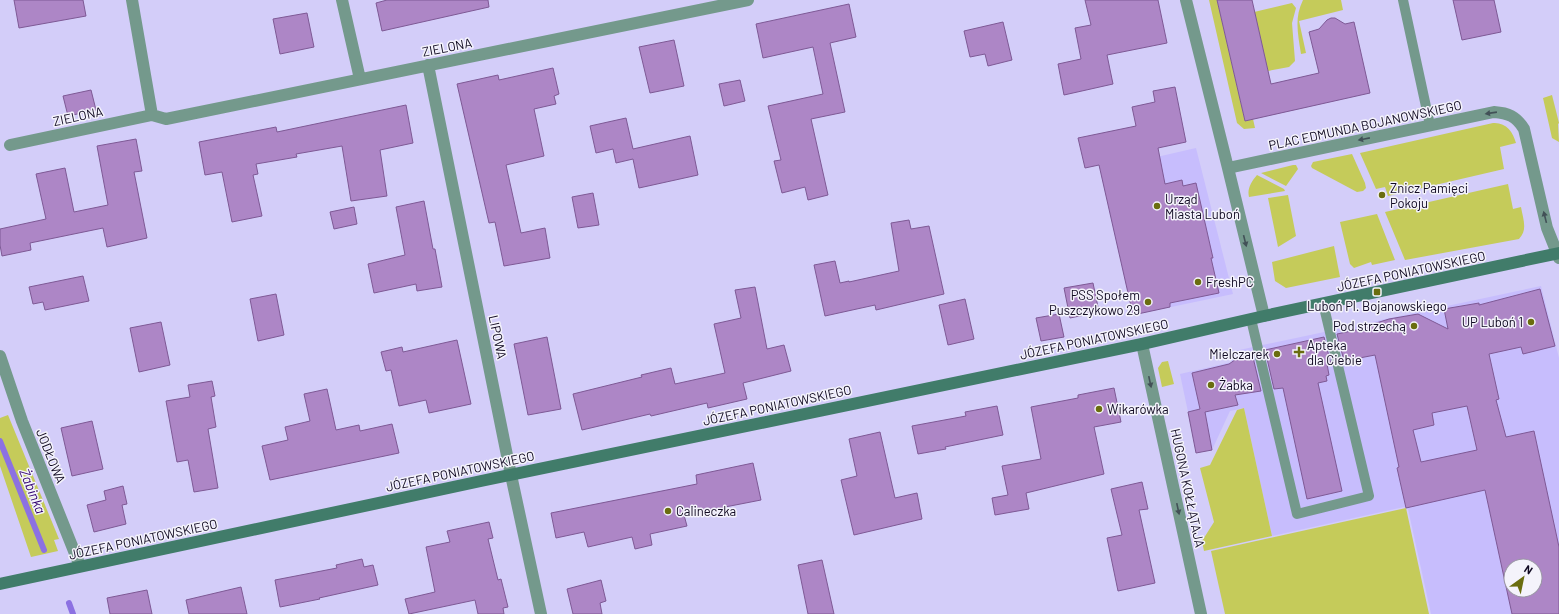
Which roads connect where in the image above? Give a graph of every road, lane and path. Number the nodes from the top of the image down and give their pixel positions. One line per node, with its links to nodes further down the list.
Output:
1 (132, 0): 8 (street)
2 (342, 0): 7 (street)
3 (748, 0): 6 (street, ZIELONA)
4 (1186, 0): 11 (street)
5 (1403, 0): 9 (lane)
6 (428, 66): 7 (street, ZIELONA); 18 (street, LIPOWA)
7 (360, 79): 8 (street, ZIELONA)
8 (152, 115): 10 (street, ZIELONA)
9 (1430, 126): 11 (street, PLAC EDMUNDA BOJANOWSKIEGO, one-way to 11); 12 (street, PLAC EDMUNDA BOJANOWSKIEGO, one-way to 9)
10 (10, 145)
11 (1228, 168): 14 (street, one-way to 14)
12 (1558, 255): 13 (street, JÓZEFA PONIATOWSKIEGO)
13 (1323, 304): 14 (street, JÓZEFA PONIATOWSKIEGO); 15 (lane)
14 (1264, 316): 15 (street, JÓZEFA PONIATOWSKIEGO)
15 (1251, 319): 16 (street, JÓZEFA PONIATOWSKIEGO)
16 (1142, 344): 18 (street, JÓZEFA PONIATOWSKIEGO); 22 (street, HUGONA KOŁŁĄTAJA, one-way to 22)
17 (0, 356): 19 (street, JODŁOWA)
18 (511, 475): 19 (street, JÓZEFA PONIATOWSKIEGO); 21 (street, LIPOWA)
19 (80, 566): 20 (street, JÓZEFA PONIATOWSKIEGO)
20 (0, 584)
21 (541, 614)
22 (1201, 614)

